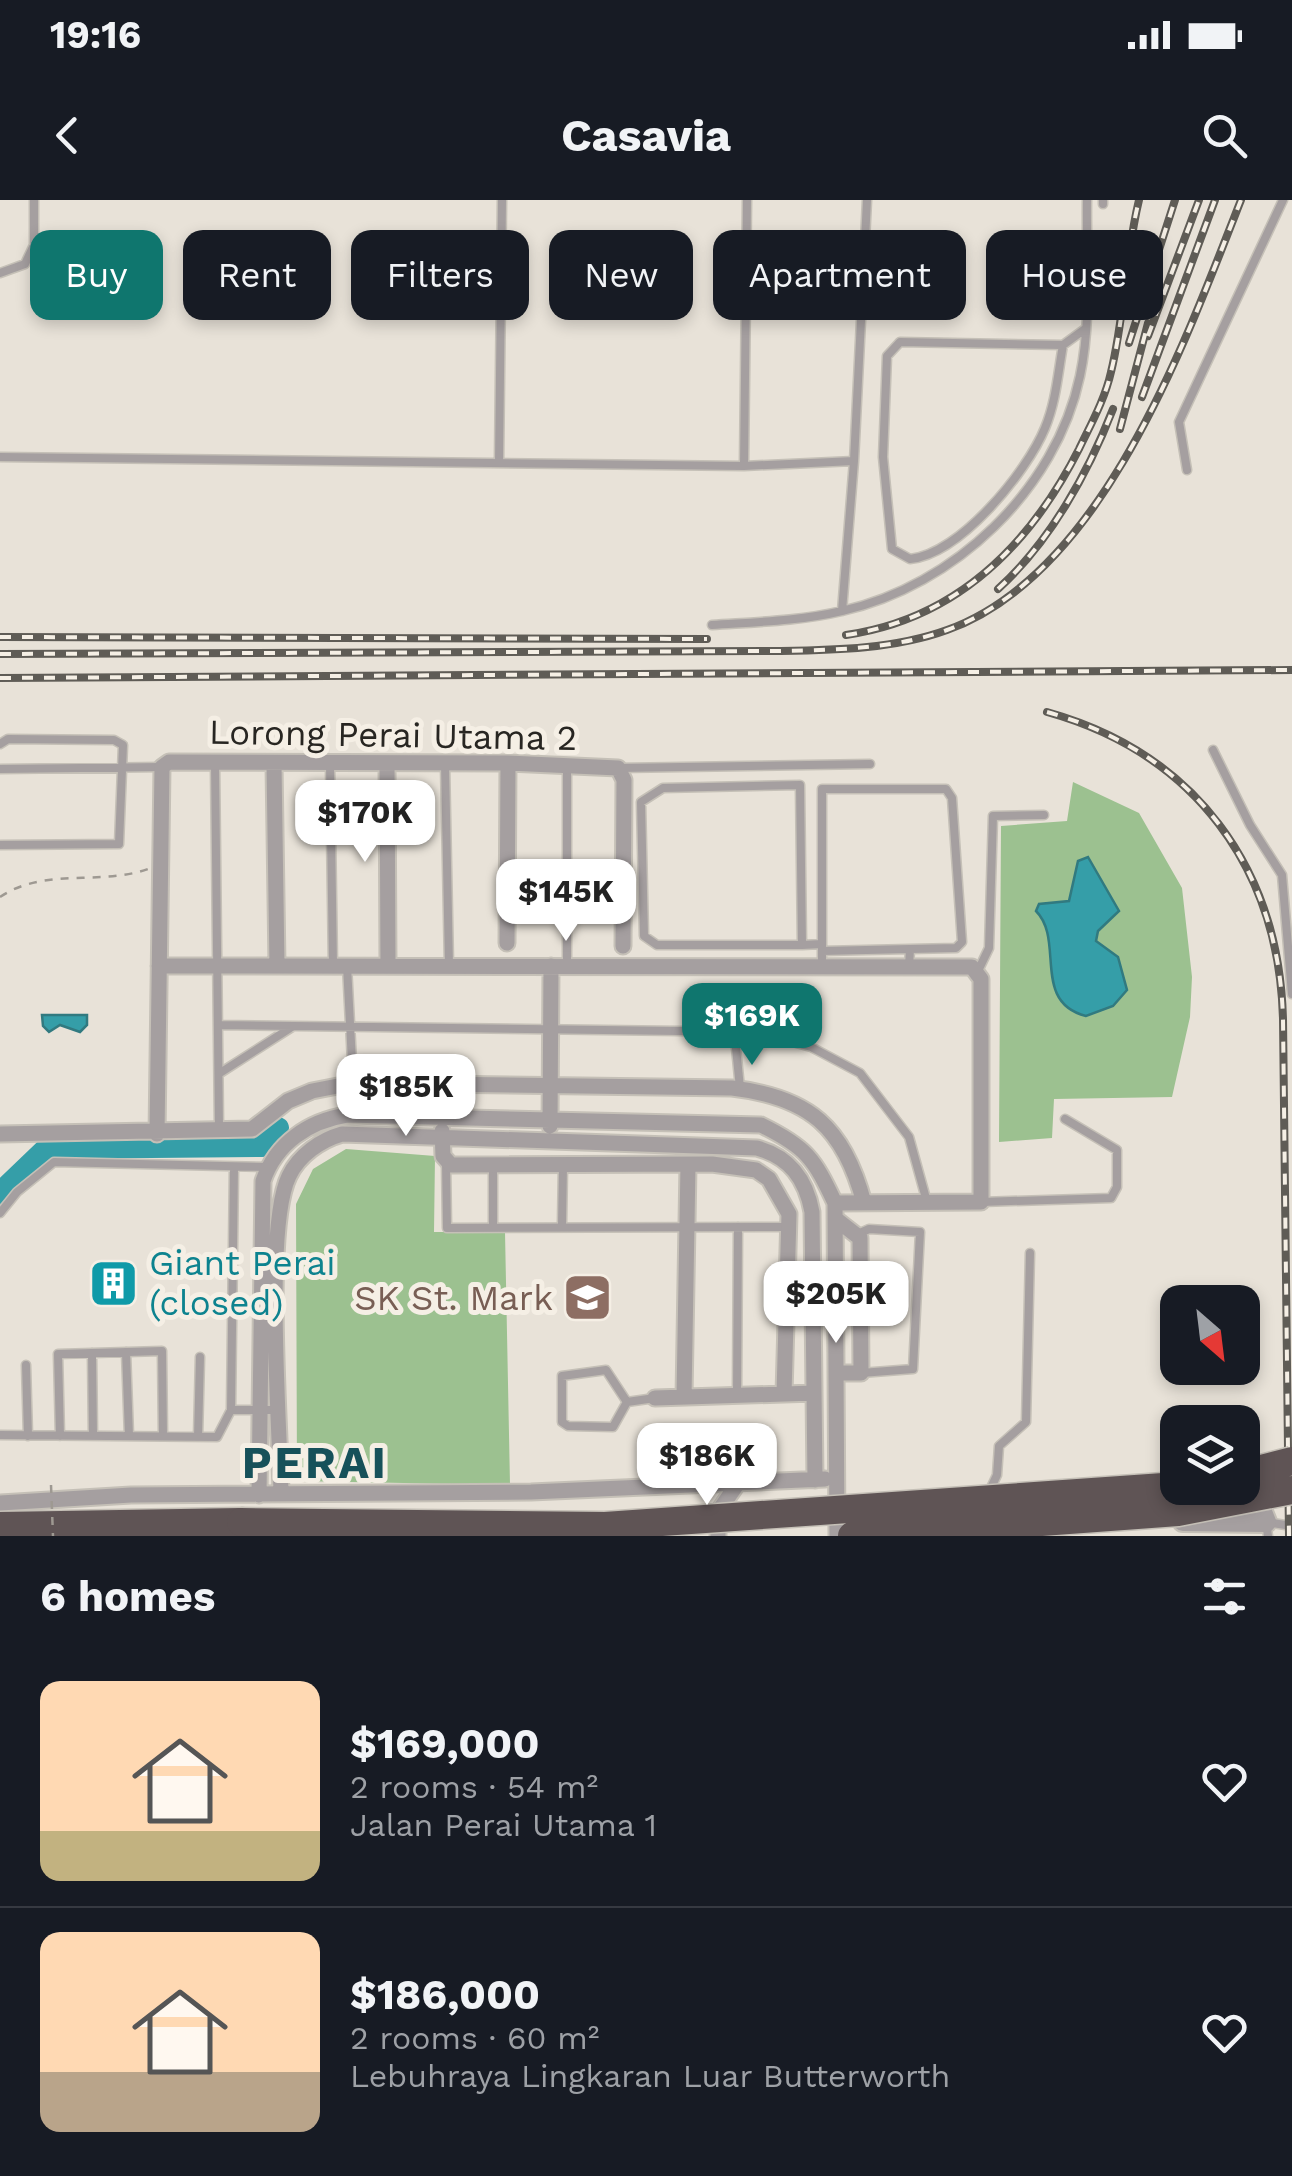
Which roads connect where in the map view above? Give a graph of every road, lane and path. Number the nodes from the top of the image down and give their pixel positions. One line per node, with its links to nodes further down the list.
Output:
1 (34, 200): 7 (lane)
2 (502, 200): 12 (lane)
3 (747, 200): 13 (lane)
4 (867, 200): 11 (lane)
5 (1087, 200): 8 (lane)
6 (1283, 200): 14 (lane)
7 (0, 273)
8 (1085, 328): 9 (lane); 15 (lane)
9 (1063, 344): 9 (lane)
10 (0, 457): 12 (lane)
11 (854, 461): 13 (lane); 15 (lane)
12 (498, 463): 13 (lane)
13 (744, 466)
14 (1188, 470)
15 (842, 611): 16 (lane)
16 (712, 625)
17 (0, 744): 26 (lane)
18 (1213, 750): 50 (lane)
19 (508, 763): 23 (street, Lorong Perai Utama 2); 27 (street, Lorong Perai Utama 2); 35 (street)
20 (215, 764): 25 (street, Lorong Perai Utama 2); 29 (street, Lorong Perai Utama 2); 41 (lane)
21 (330, 764): 22 (street, Lorong Perai Utama 2); 25 (street, Lorong Perai Utama 2); 43 (lane)
22 (387, 764): 23 (street, Lorong Perai Utama 2); 44 (street)
23 (445, 764): 45 (lane)
24 (870, 764): 30 (lane)
25 (274, 765): 42 (street)
26 (121, 766): 28 (lane); 29 (lane); 32 (lane)
27 (567, 766): 30 (street, Lorong Perai Utama 2); 46 (lane)
28 (1, 767)
29 (162, 767): 33 (street)
30 (621, 770): 37 (street)
31 (1044, 815): 49 (lane)
32 (0, 845)
33 (160, 862): 34 (path); 40 (street)
34 (0, 897)
35 (507, 943)
36 (802, 944): 36 (lane); 39 (lane)
37 (623, 946)
38 (910, 949): 39 (lane); 39 (lane); 48 (lane)
39 (822, 954): 47 (street); 48 (street)
40 (159, 966): 41 (street); 65 (street)
41 (217, 966): 42 (street); 51 (lane)
42 (277, 966): 43 (street)
43 (340, 966): 44 (street); 55 (lane)
44 (388, 966): 45 (street)
45 (450, 966): 46 (street)
46 (559, 966): 47 (street); 52 (street)
47 (735, 966): 54 (path)
48 (909, 967): 49 (street)
49 (974, 970): 76 (street)
50 (1292, 994)
51 (218, 1025): 53 (lane); 56 (lane)
52 (550, 1027): 54 (lane); 55 (lane); 58 (street)
53 (292, 1028): 55 (lane); 56 (lane)
54 (734, 1028): 59 (lane); 75 (lane)
55 (350, 1030): 57 (lane)
56 (219, 1074): 63 (lane)
57 (353, 1084): 58 (street); 63 (street)
58 (550, 1084): 59 (street); 61 (street)
59 (740, 1089): 74 (street)
60 (442, 1117): 61 (street); 66 (street); 70 (street)
61 (550, 1119): 67 (street); 77 (street)
62 (1065, 1119): 76 (lane)
63 (219, 1133): 65 (street)
64 (0, 1134): 65 (street)
65 (157, 1134)
66 (442, 1138): 67 (street); 68 (street); 101 (street)
67 (550, 1140): 93 (street)
68 (446, 1162): 71 (street); 82 (lane)
69 (688, 1165): 72 (street); 81 (street); 84 (street)
70 (268, 1166): 73 (lane); 100 (street)
71 (493, 1166): 72 (street); 82 (lane)
72 (563, 1166): 80 (lane)
73 (234, 1167): 78 (lane); 99 (lane)
74 (864, 1202): 75 (street); 77 (street)
75 (927, 1202): 76 (street)
76 (980, 1202)
77 (836, 1203): 79 (street)
78 (0, 1212)
79 (837, 1220): 85 (street); 91 (street)
80 (562, 1224): 81 (lane); 82 (lane)
81 (688, 1226): 83 (lane); 96 (street)
82 (493, 1227)
83 (738, 1227): 84 (lane); 95 (lane)
84 (788, 1227): 94 (street)
85 (858, 1234): 92 (street); 92 (lane)
86 (1030, 1253): 122 (lane)
87 (126, 1352): 88 (lane); 106 (lane); 107 (lane)
88 (92, 1353): 104 (lane); 105 (lane)
89 (200, 1357): 108 (lane)
90 (26, 1365): 103 (lane)
91 (837, 1373): 92 (street); 111 (street)
92 (861, 1373)
93 (814, 1393): 94 (street); 112 (street)
94 (784, 1394): 95 (street)
95 (737, 1396): 96 (street)
96 (684, 1397): 97 (street)
97 (655, 1398): 98 (lane)
98 (627, 1402): 98 (lane)
99 (231, 1410): 100 (lane); 108 (lane)
100 (260, 1410): 101 (lane); 118 (street)
101 (280, 1410): 119 (street)
102 (0, 1436): 103 (lane)
103 (28, 1436): 104 (lane)
104 (60, 1436): 105 (lane)
105 (93, 1436): 106 (lane)
106 (128, 1436): 107 (lane)
107 (163, 1436): 108 (lane)
108 (198, 1436)
109 (1292, 1462): 110 (highway, bridge)
110 (1260, 1470)
111 (837, 1479): 112 (street); 126 (street)
112 (815, 1480): 113 (street)
113 (738, 1484): 115 (street); 121 (street)
114 (51, 1485): 127 (path, bridge)
115 (674, 1487): 119 (street); 121 (street)
116 (1160, 1487): 123 (highway, bridge)
117 (1292, 1490): 126 (highway, bridge)
118 (259, 1494): 119 (street); 120 (street)
119 (281, 1494)
120 (0, 1503)
121 (718, 1512): 128 (street)
122 (976, 1518): 125 (street); 126 (street)
123 (0, 1526)
124 (1292, 1526): 125 (lane)
125 (1267, 1529): 129 (street)
126 (842, 1534)
127 (53, 1536)
128 (718, 1536)
129 (1012, 1536)

